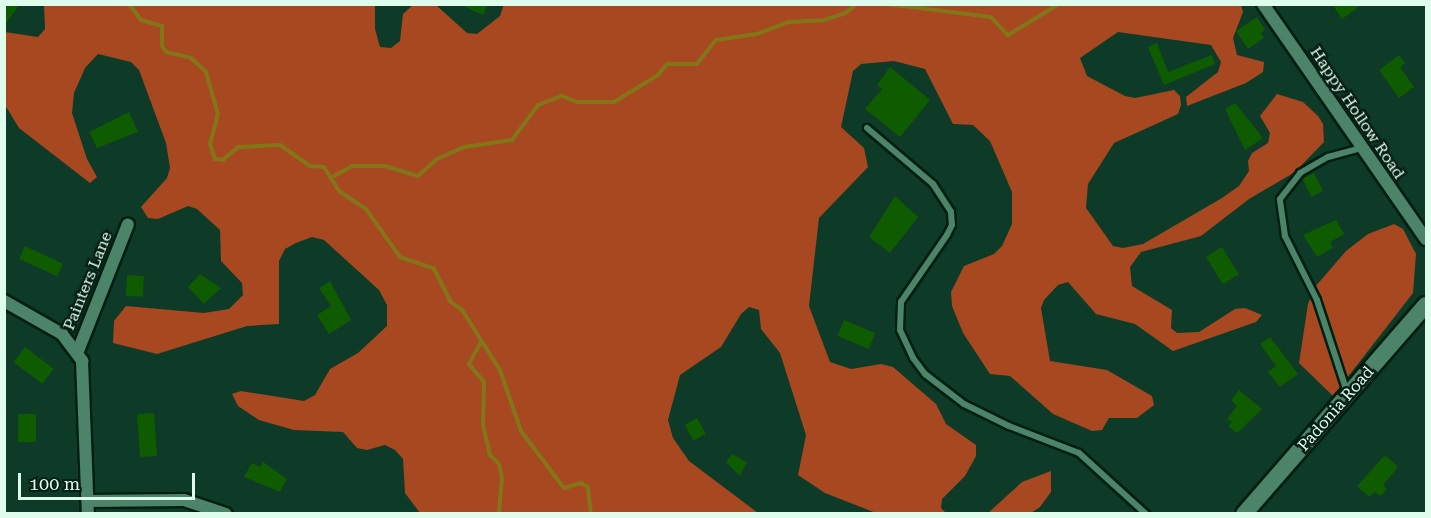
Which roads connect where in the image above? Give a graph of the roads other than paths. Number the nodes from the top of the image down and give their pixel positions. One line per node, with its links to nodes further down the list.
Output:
1 (1263, 4): 3 (street, Happy Hollow Road)
2 (867, 128): 12 (lane)
3 (1361, 148): 5 (street, Happy Hollow Road); 9 (lane)
4 (128, 224): 8 (street, Painters Lane)
5 (1426, 239)
6 (4, 301): 8 (street)
7 (1426, 304): 9 (main road, Padonia Road)
8 (78, 351): 10 (street)
9 (1348, 394): 13 (main road, Padonia Road)
10 (88, 507): 11 (street)
11 (226, 513)
12 (1146, 513)
13 (1245, 513)

